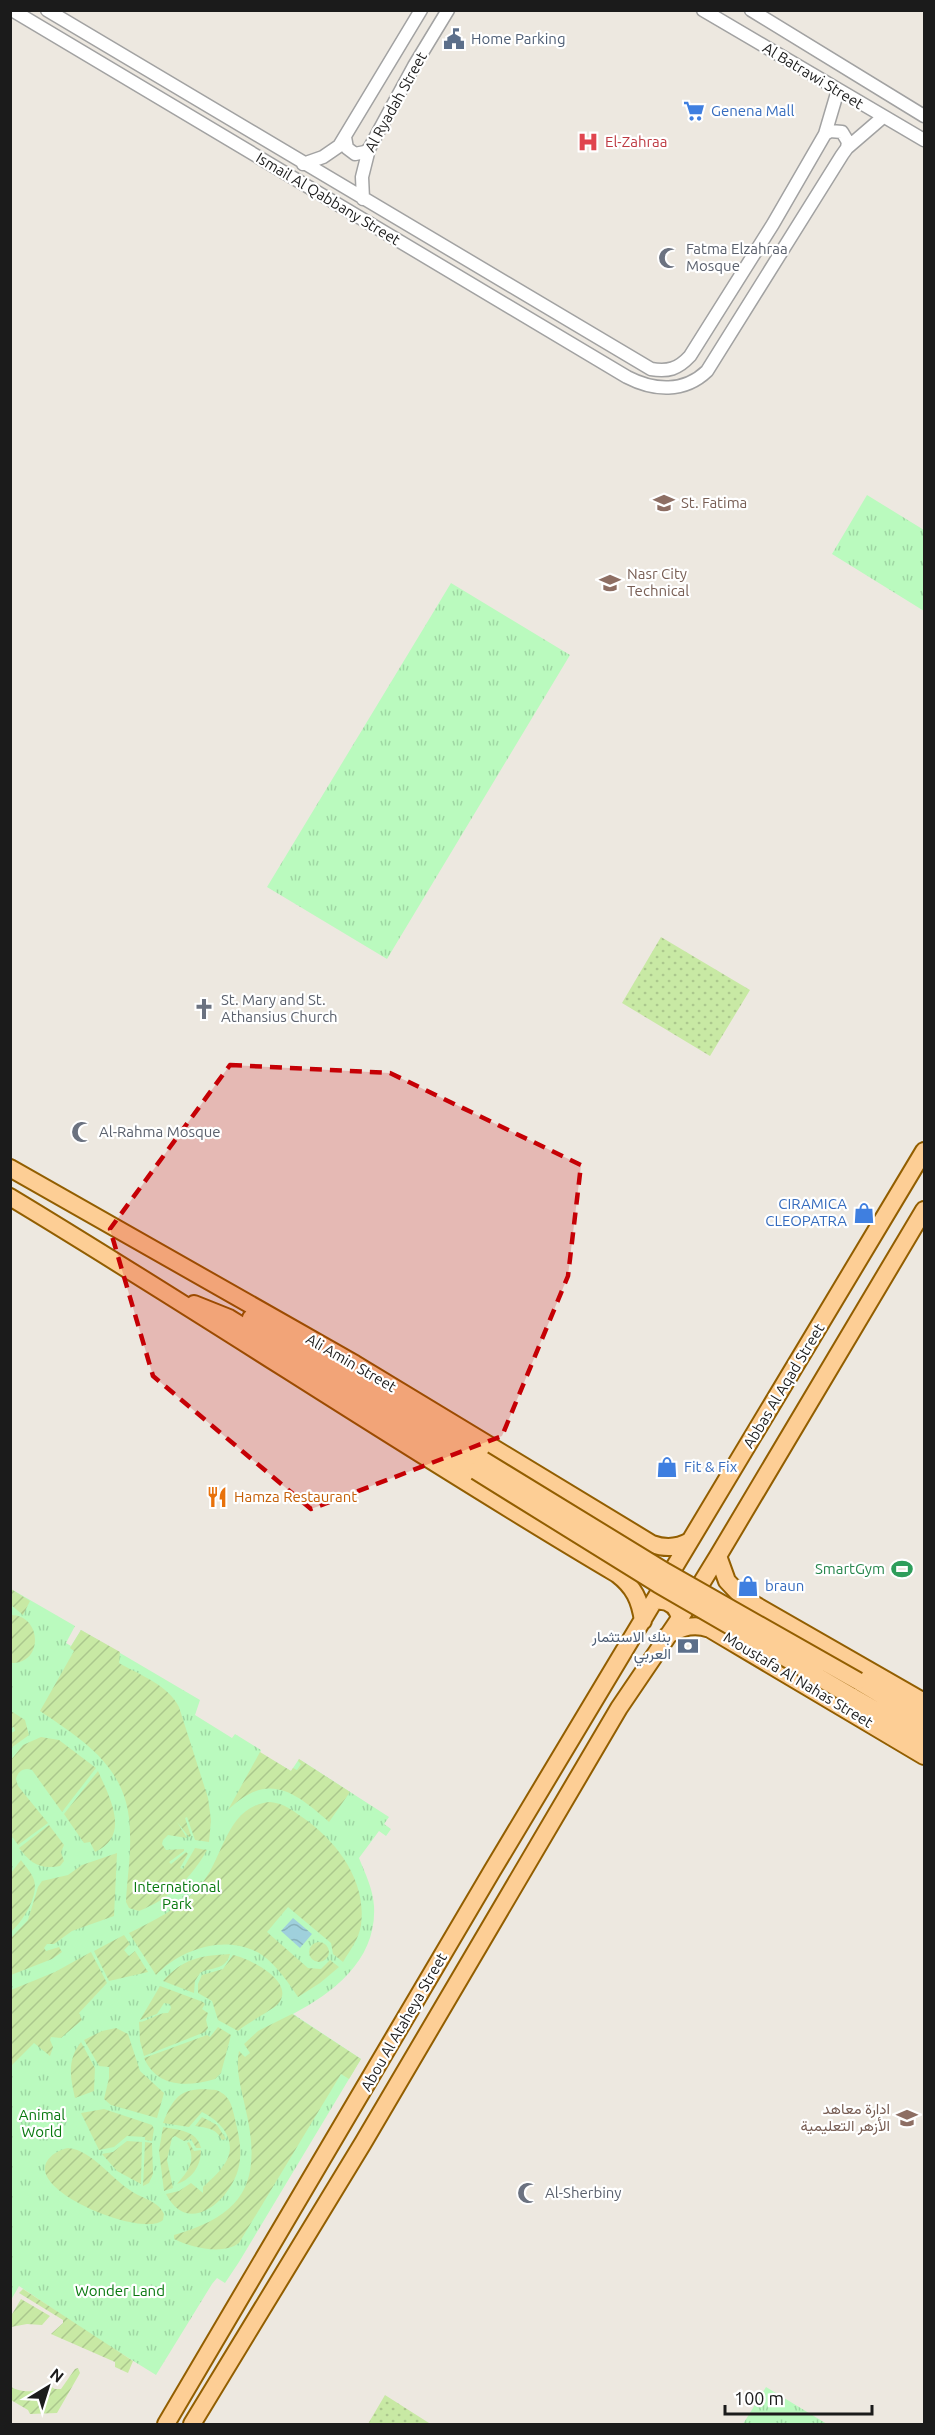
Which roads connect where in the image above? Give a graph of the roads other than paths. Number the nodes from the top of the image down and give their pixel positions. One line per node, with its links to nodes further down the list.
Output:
1 (12, 10): 18 (street, Ismail Al Qabbany Street)
2 (47, 10): 15 (street, Ismail Al Qabbany Street)
3 (421, 10): 11 (street, Al Ryadah Street)
4 (448, 10): 14 (street, Al Ryadah Street)
5 (703, 10): 7 (street, Al Batrawi Street)
6 (751, 10): 8 (street, Al Batrawi Street)
7 (838, 90): 9 (street, Al Batrawi Street); 10 (street)
8 (924, 116)
9 (884, 117): 12 (street, Al Batrawi Street); 13 (street)
10 (825, 134): 13 (street); 17 (street, Ismail Al Qabbany Street)
11 (345, 137): 14 (street); 15 (street, Al Ryadah Street)
12 (924, 140)
13 (847, 148): 18 (street, Ismail Al Qabbany Street)
14 (369, 149): 16 (street, Al Ryadah Street)
15 (303, 164): 16 (street, Ismail Al Qabbany Street)
16 (363, 199): 17 (street, Ismail Al Qabbany Street)
17 (508, 285): 18 (street)
18 (499, 301)
19 (924, 1151): 27 (main road, Abbas Al Aqad Street)
20 (10, 1168): 23 (main road, Ali Amin Street)
21 (10, 1197): 24 (main road)
22 (924, 1210): 28 (main road, Abbas Al Aqad Street)
23 (157, 1251): 25 (main road); 26 (main road, Ali Amin Street)
24 (176, 1298): 25 (main road); 30 (main road)
25 (480, 1466): 38 (main road, bridge)
26 (615, 1521): 27 (main road, Ali Amin Street); 30 (main road)
27 (690, 1541): 29 (main road, Abbas Al Aqad Street)
28 (718, 1556): 31 (main road, Abbas Al Aqad Street); 33 (main road)
29 (679, 1560): 31 (main road); 32 (main road, Abbas Al Aqad Street)
30 (597, 1562): 35 (main road)
31 (705, 1577): 34 (main road, Abbas Al Aqad Street)
32 (655, 1601): 34 (main road); 35 (main road, Abbas Al Aqad Street)
33 (764, 1610): 37 (main road); 39 (main road)
34 (680, 1618): 36 (main road, Abbas Al Aqad Street)
35 (643, 1621): 43 (main road, Abou Al Ataheya Street)
36 (667, 1635): 37 (main road, Moustafa Al Nahas Street); 44 (main road, Abou Al Ataheya Street)
37 (739, 1645): 42 (main road, Moustafa Al Nahas Street)
38 (854, 1688): 40 (main road); 41 (main road)
39 (924, 1702)
40 (924, 1720)
41 (924, 1738)
42 (924, 1756)
43 (166, 2424)
44 (192, 2424)

